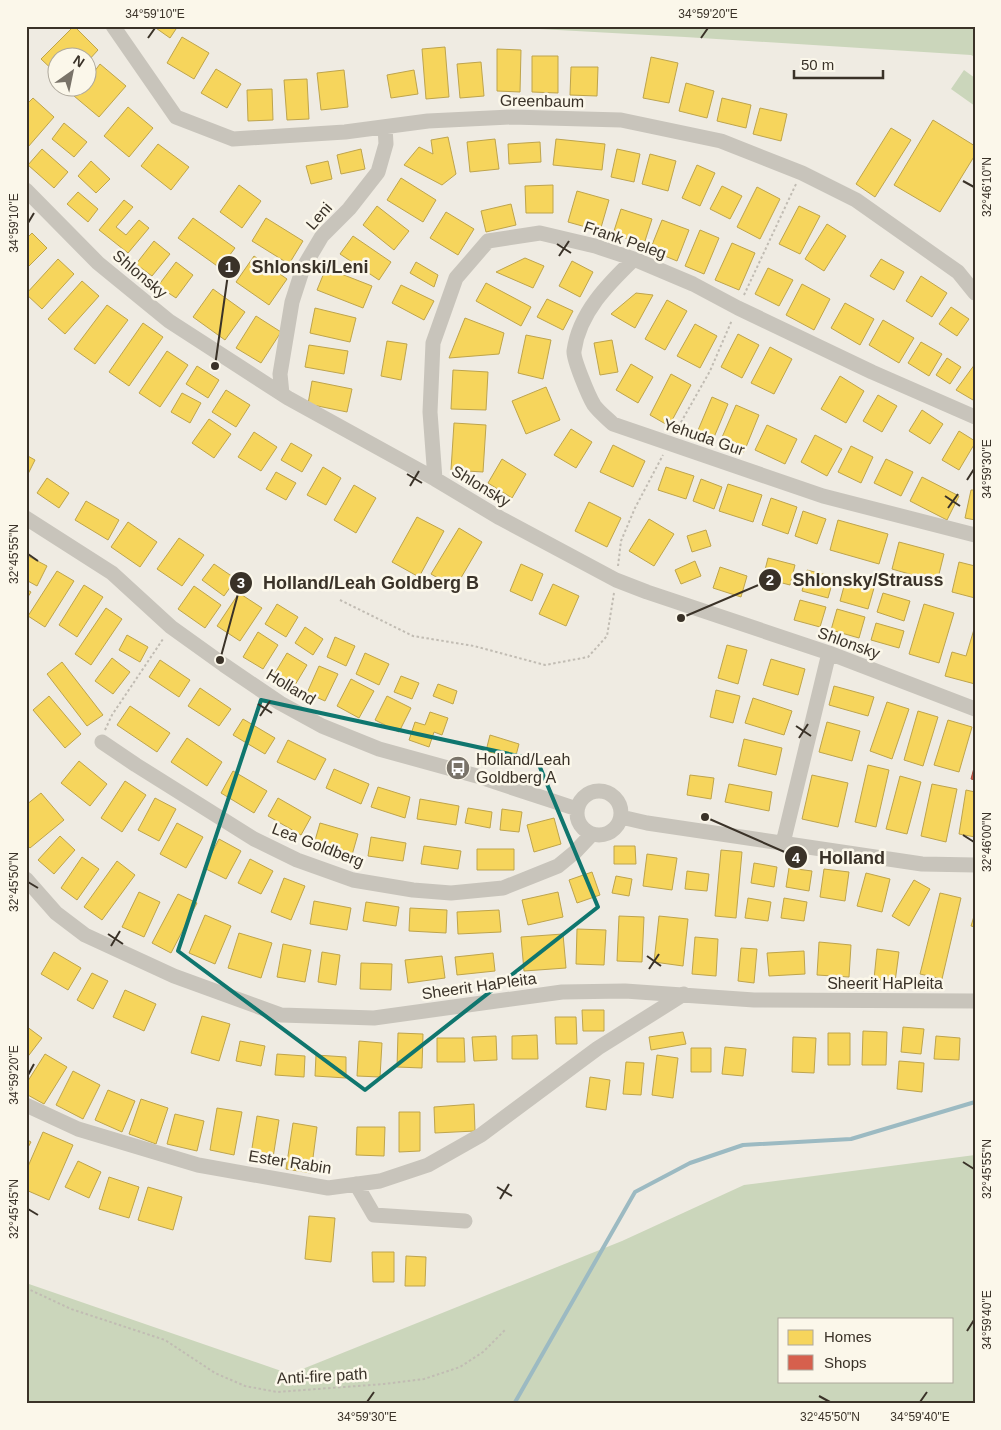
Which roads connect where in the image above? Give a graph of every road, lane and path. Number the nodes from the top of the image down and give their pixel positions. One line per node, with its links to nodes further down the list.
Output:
1 (114, 26): 2 (street, Greenbaum)
2 (385, 127): 3 (street, Greenbaum); 8 (street, Leni)
3 (802, 173): 6 (street, Greenbaum); 7 (path)
4 (26, 190): 8 (street, Shlonsky)
5 (634, 259): 7 (street, Frank Peleg); 10 (street, Yehuda Gur); 11 (street, Frank Peleg)
6 (975, 293)
7 (738, 308): 9 (street, Frank Peleg); 10 (path)
8 (282, 394): 11 (street, Shlonsky)
9 (975, 416)
10 (669, 443): 13 (street, Yehuda Gur); 14 (path)
11 (435, 479): 14 (street, Shlonsky)
12 (26, 518): 16 (street, Holland)
13 (975, 535)
14 (616, 580): 15 (path); 17 (street, Shlonsky)
15 (340, 600)
16 (171, 627): 19 (path); 20 (street, Holland)
17 (829, 654): 18 (street, Shlonsky); 23 (street)
18 (975, 709)
19 (102, 742): 22 (street, Lea Goldberg)
20 (577, 809): 21 (street); 22 (street)
21 (620, 817): 22 (street); 23 (street)
22 (592, 834)
23 (783, 843): 24 (street)
24 (975, 864)
25 (26, 878): 26 (street, Sheerit HaPleita)
26 (684, 994): 27 (street, Sheerit HaPleita); 29 (street, Ester Rabin)
27 (975, 1001)
28 (26, 1105): 29 (street, Ester Rabin)
29 (356, 1184): 30 (street)
30 (465, 1220)
31 (26, 1288): 32 (path, Anti-fire path)
32 (506, 1329)

